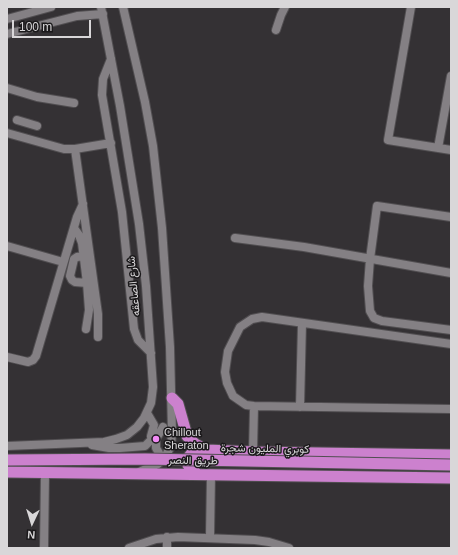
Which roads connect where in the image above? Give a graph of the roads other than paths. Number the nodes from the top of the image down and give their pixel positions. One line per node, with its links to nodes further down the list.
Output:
1 (51, 7): 6 (street)
2 (123, 7): 39 (street)
3 (285, 7): 7 (street)
4 (411, 7): 19 (street)
5 (102, 10): 8 (street); 9 (street, شارع الصاعقه)
6 (7, 19)
7 (276, 30)
8 (7, 34)
9 (111, 59): 18 (street); 37 (street, شارع الصاعقه)
10 (451, 76): 19 (street)
11 (7, 88): 12 (street)
12 (74, 103)
13 (17, 120): 14 (street)
14 (26, 123): 15 (street); 17 (street)
15 (37, 126)
16 (7, 133): 17 (street)
17 (22, 138): 20 (street)
18 (111, 143): 20 (street); 37 (street)
19 (438, 148): 21 (street)
20 (75, 150): 22 (street)
21 (451, 150)
22 (83, 204): 24 (street); 35 (street)
23 (451, 217): 28 (street)
24 (74, 228): 27 (street); 29 (street)
25 (235, 238): 28 (street)
26 (7, 246): 29 (street)
27 (84, 256): 31 (street); 31 (street)
28 (370, 259): 30 (street); 34 (street)
29 (64, 262): 38 (street)
30 (451, 273)
31 (87, 284): 33 (street)
32 (302, 323): 36 (street); 40 (street); 41 (street)
33 (86, 329)
34 (451, 330)
35 (98, 337)
36 (451, 344)
37 (150, 353): 43 (street, شارع الصاعقه)
38 (7, 356)
39 (172, 398): 44 (street); 51 (highway)
40 (254, 406): 41 (street); 52 (street)
41 (300, 407): 42 (street)
42 (451, 409)
43 (147, 413): 45 (street); 48 (street, شارع الصاعقه)
44 (172, 416): 46 (street); 50 (street)
45 (154, 425): 47 (street); 47 (street)
46 (163, 427): 50 (street); 50 (street)
47 (148, 441): 48 (street)
48 (82, 442): 49 (street, شارع الصاعقه)
49 (7, 446)
50 (161, 448): 58 (street)
51 (213, 450): 52 (highway); 59 (highway)
52 (253, 452): 53 (highway)
53 (451, 455)
54 (7, 460): 55 (highway, كوبري المليون شجرة, bridge)
55 (451, 465)
56 (7, 472): 57 (highway, طريق النصر)
57 (45, 472): 58 (highway, طريق النصر); 64 (street)
58 (135, 473): 59 (highway, طريق النصر)
59 (197, 474): 60 (highway, طريق النصر)
60 (211, 474): 61 (highway, طريق النصر); 63 (street)
61 (451, 478)
62 (167, 537): 63 (street); 65 (street); 66 (street)
63 (210, 537): 67 (street)
64 (44, 548)
65 (129, 548)
66 (167, 548)
67 (288, 548)

